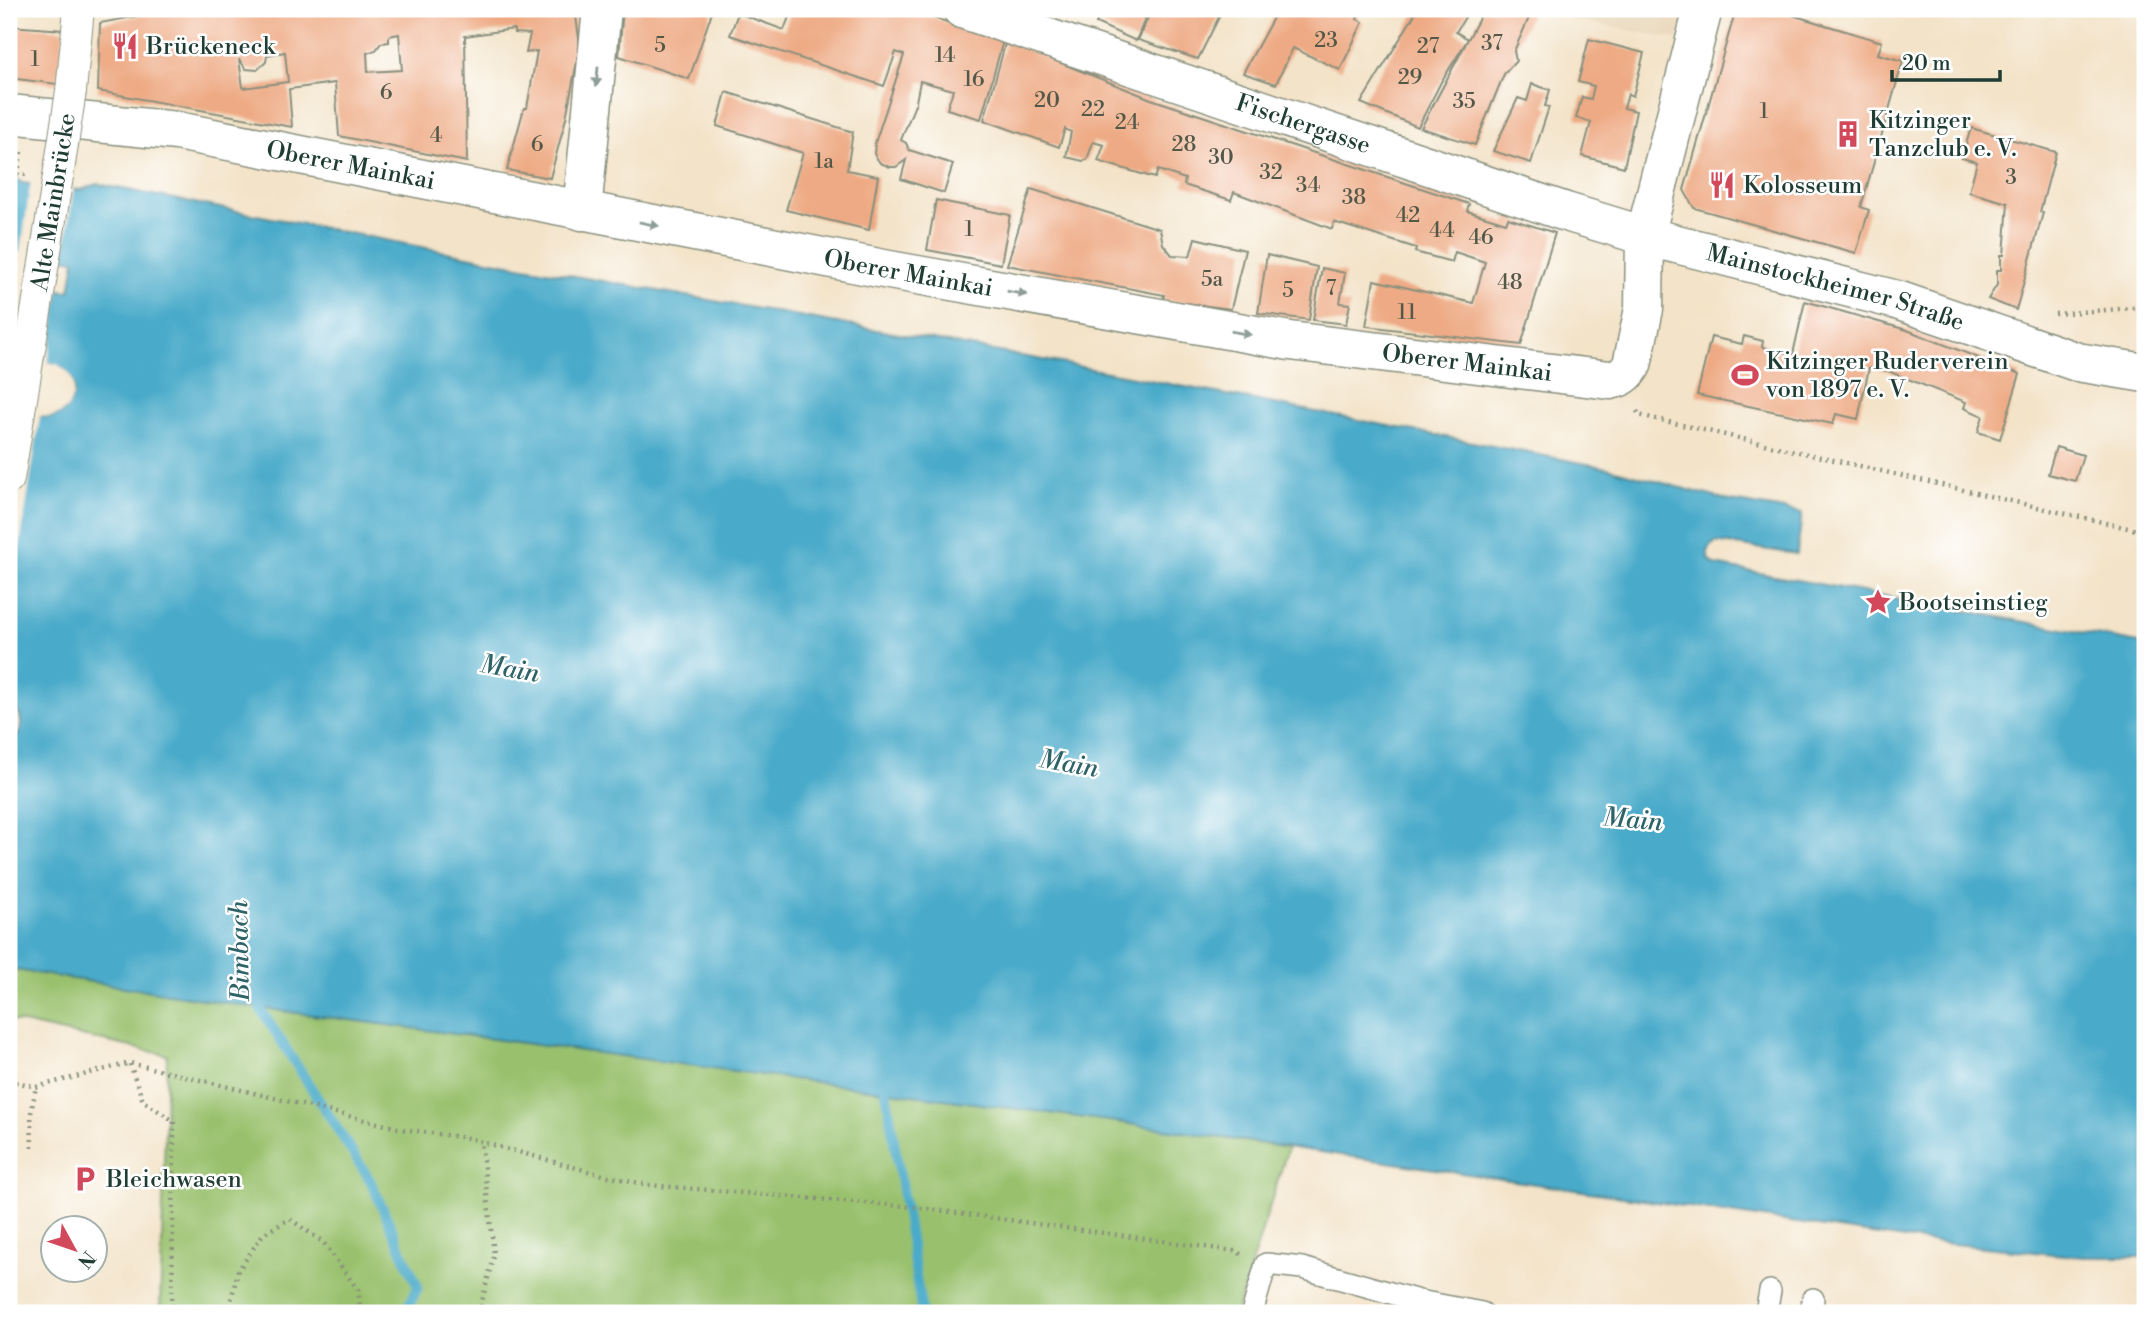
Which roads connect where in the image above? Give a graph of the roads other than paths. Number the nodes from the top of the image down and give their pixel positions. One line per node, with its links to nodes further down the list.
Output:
1 (79, 9): 5 (street, Alte Mainbrücke)
2 (602, 9): 7 (street, one-way to 7)
3 (962, 9): 8 (street, Fischergasse)
4 (1703, 9): 8 (street)
5 (63, 105): 6 (street, Oberer Mainkai); 7 (street, Oberer Mainkai); 10 (street, Alte Mainbrücke, bridge)
6 (9, 114)
7 (582, 211): 8 (street, Oberer Mainkai, one-way to 8)
8 (1645, 236): 9 (street, Mainstockheimer Straße)
9 (2145, 373)
10 (9, 478)
11 (1770, 1291): 14 (lane)
12 (1252, 1313): 13 (lane)
13 (1482, 1313)
14 (1766, 1313)

